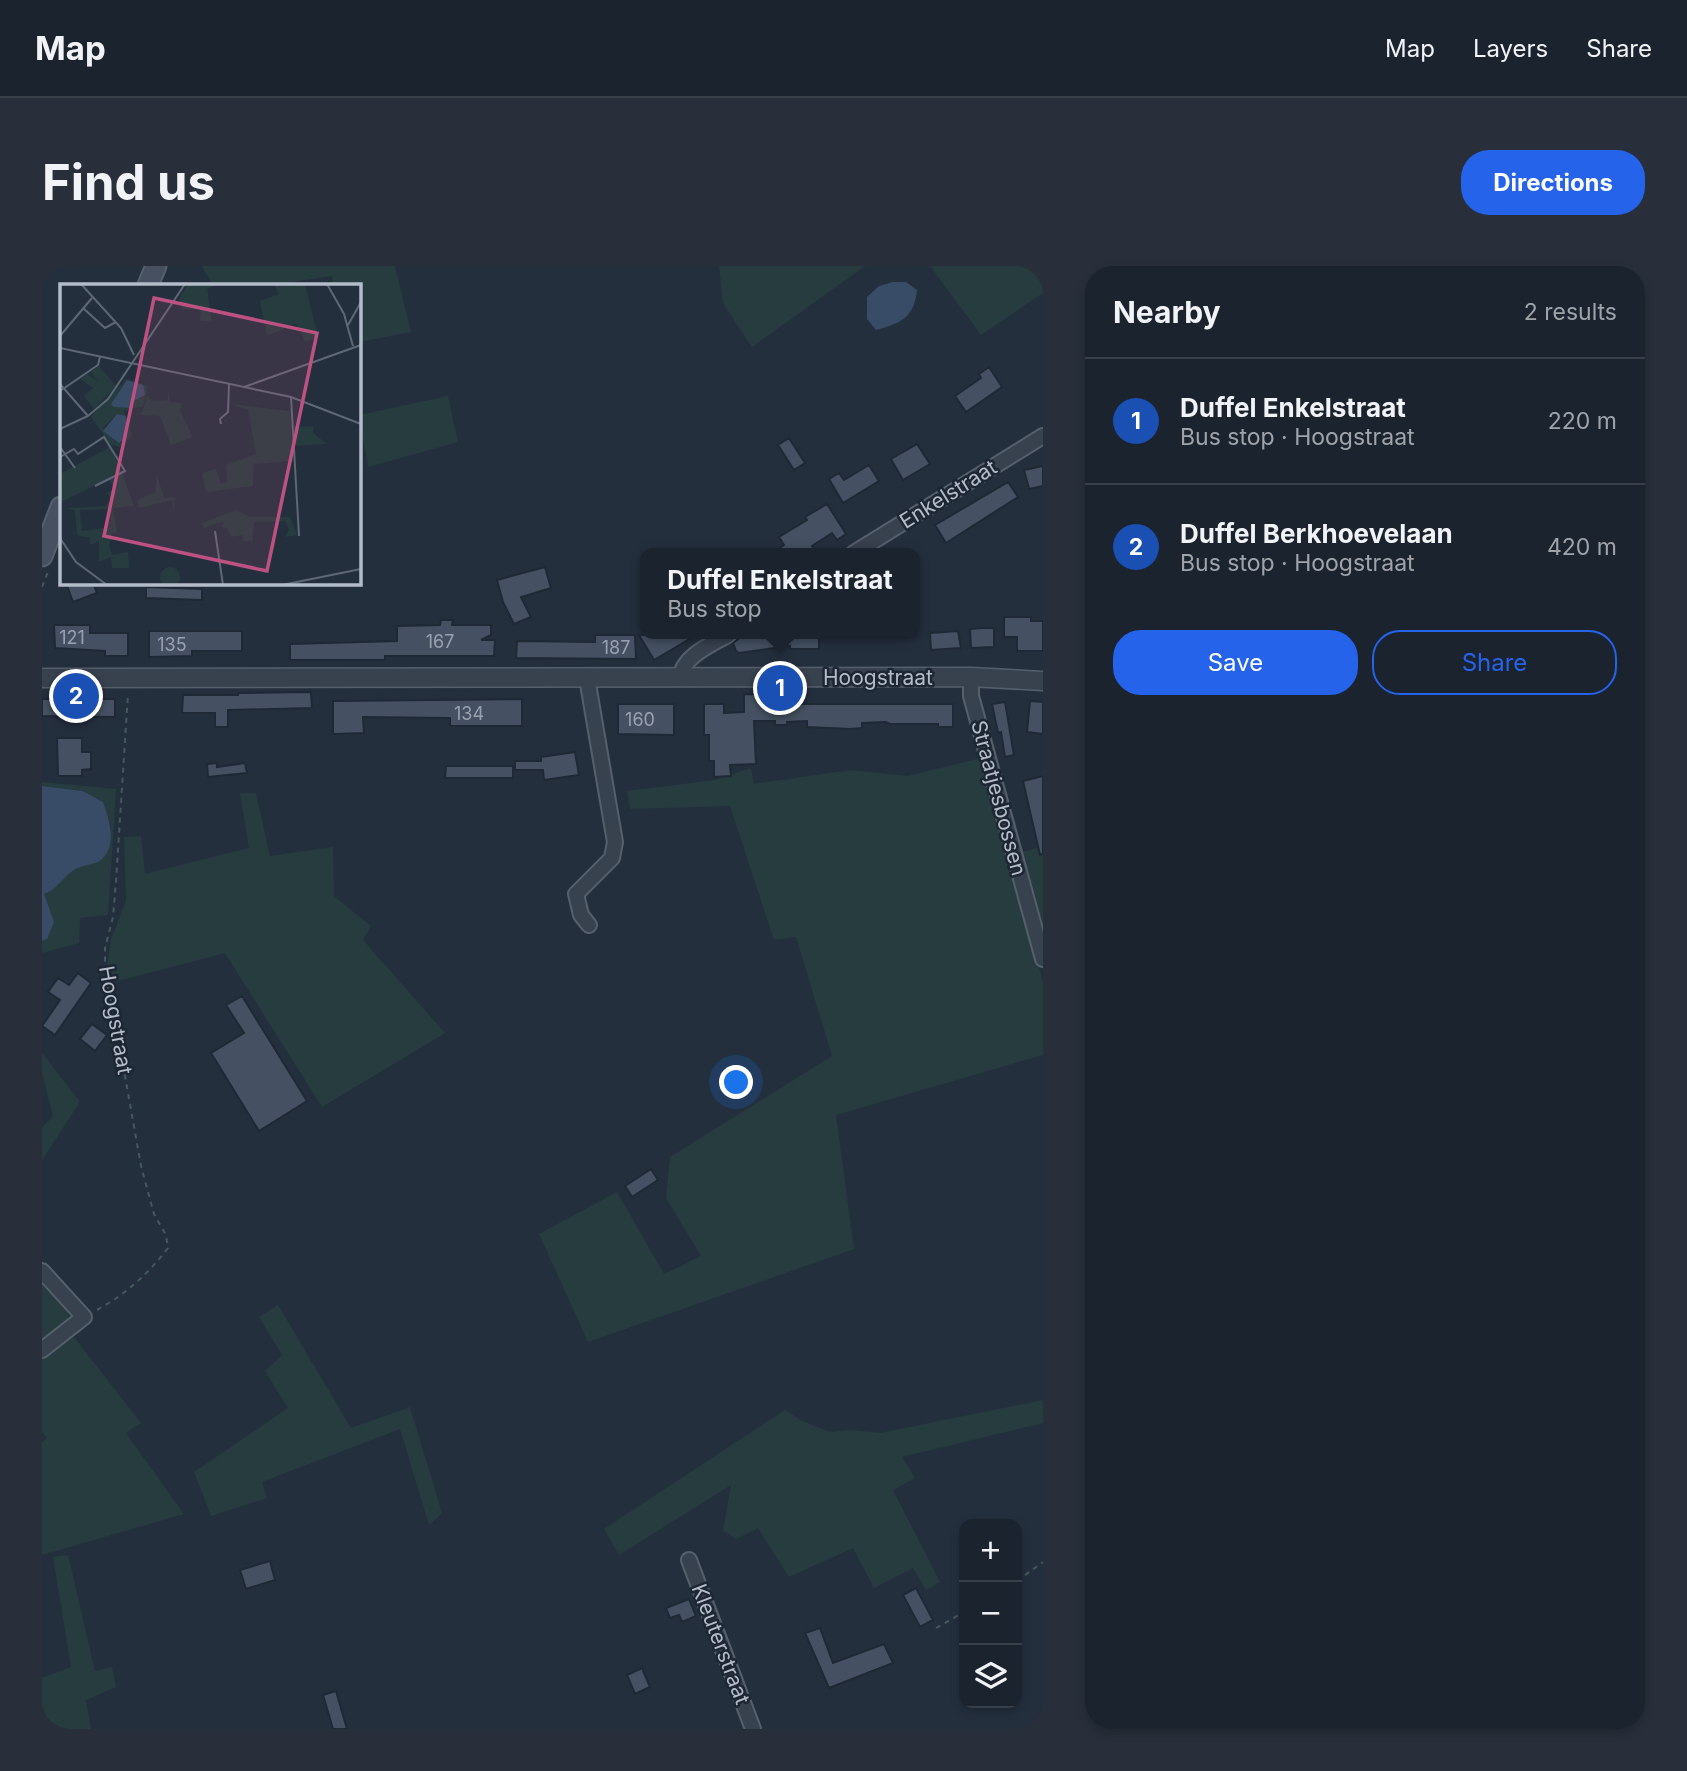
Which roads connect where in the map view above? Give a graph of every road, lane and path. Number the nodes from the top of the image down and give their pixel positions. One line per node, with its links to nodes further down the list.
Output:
1 (156, 266): 2 (main road)
2 (148, 284)
3 (1043, 436): 5 (street, Enkelstraat)
4 (60, 510): 6 (main road)
5 (863, 548)
6 (42, 556)
7 (721, 639): 9 (street)
8 (128, 676): 11 (street, Hoogstraat); 12 (street, Hoogstraat); 17 (path, Hoogstraat)
9 (681, 677): 10 (street, Hoogstraat); 12 (street, Hoogstraat)
10 (971, 677): 13 (street, Hoogstraat); 15 (street, Straatjesbossen)
11 (42, 678)
12 (587, 678): 14 (street)
13 (1043, 681)
14 (589, 925)
15 (1043, 959)
16 (42, 1271): 17 (street)
17 (84, 1317): 18 (street)
18 (42, 1350)
19 (689, 1560): 24 (street, Kleuterstraat)
20 (1043, 1562): 21 (path)
21 (1022, 1577)
22 (959, 1615): 23 (path)
23 (936, 1628)
24 (753, 1729)

